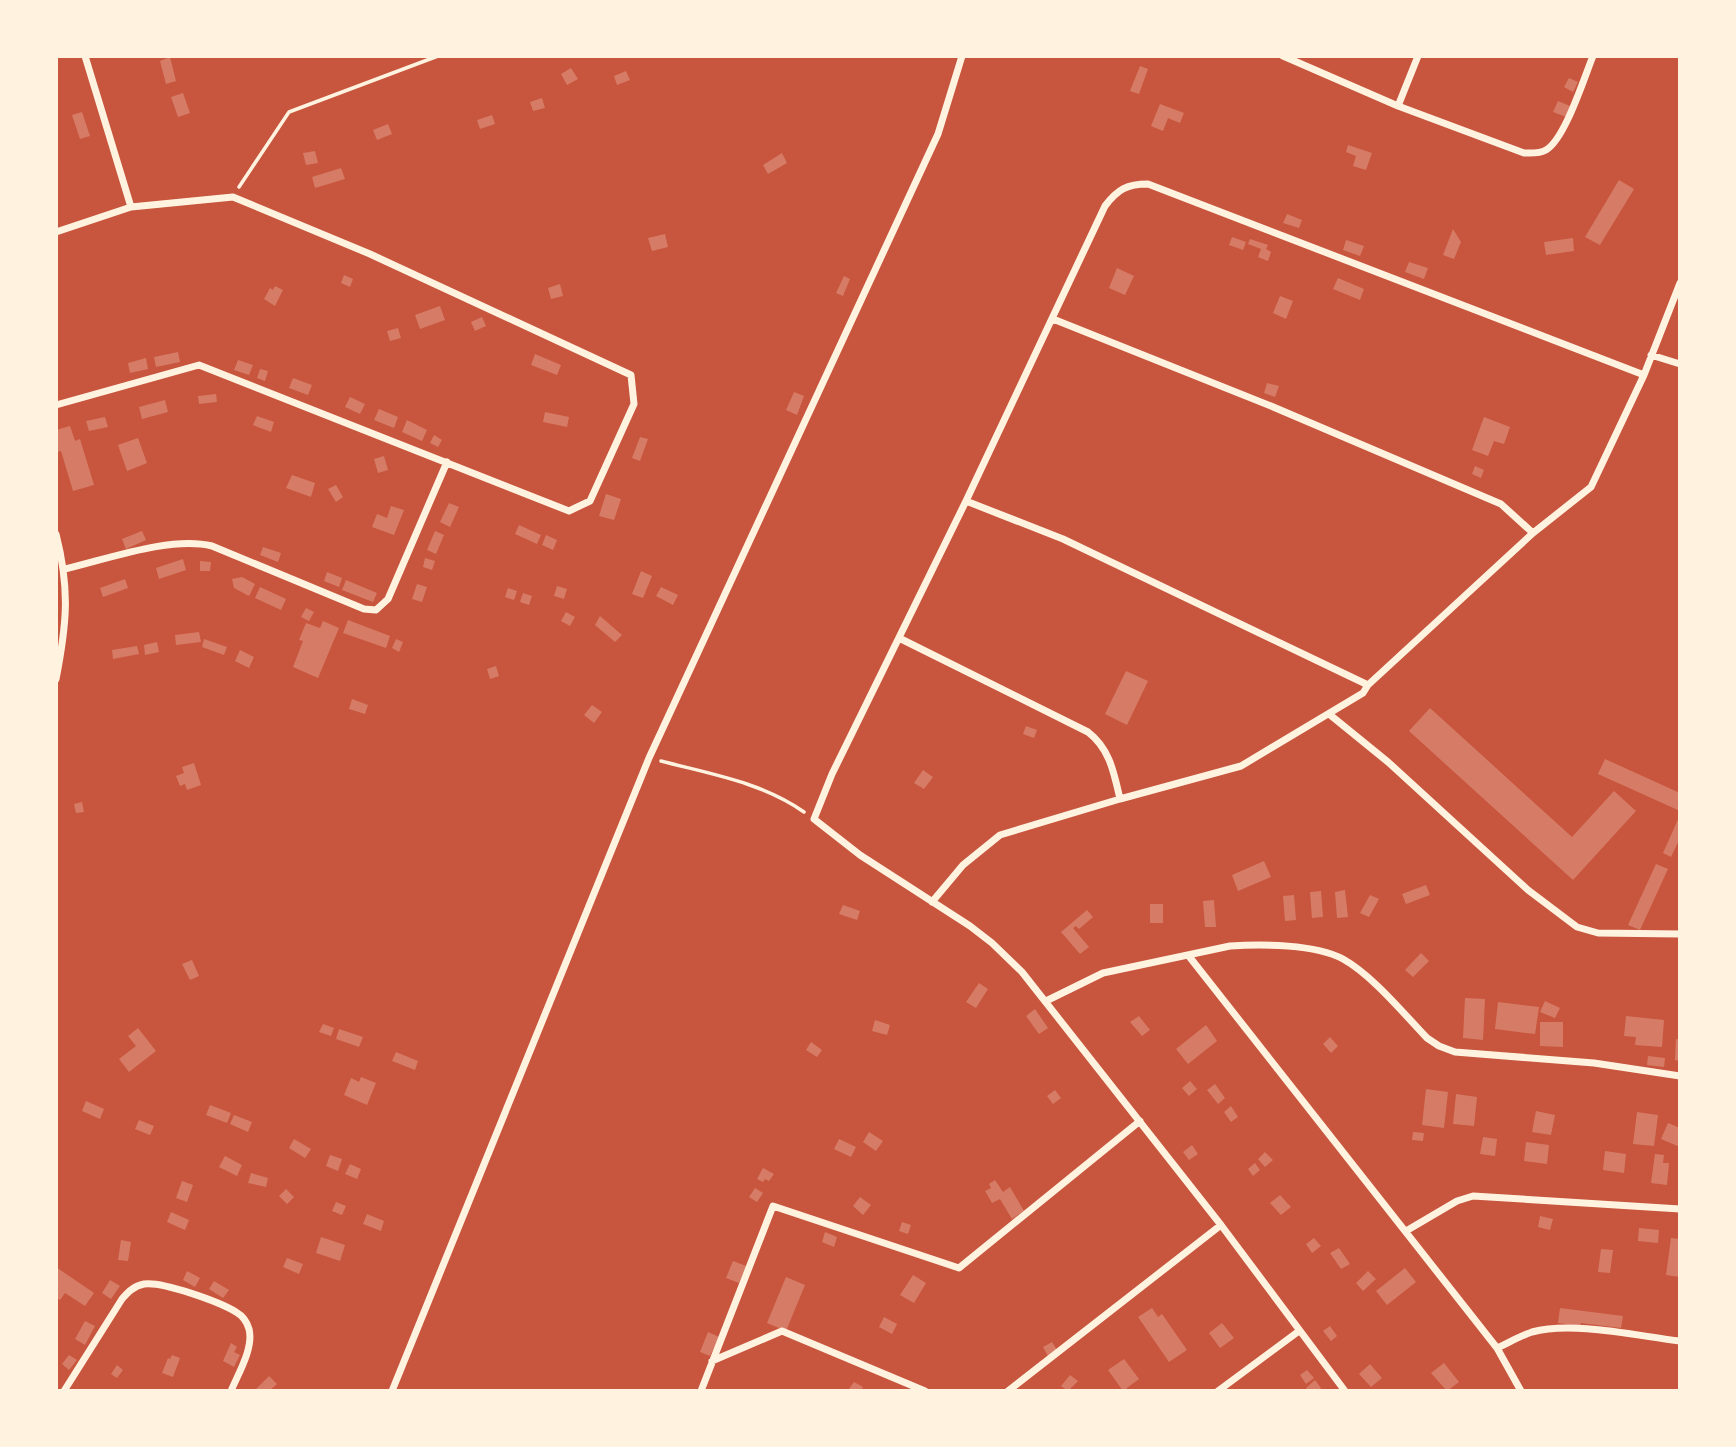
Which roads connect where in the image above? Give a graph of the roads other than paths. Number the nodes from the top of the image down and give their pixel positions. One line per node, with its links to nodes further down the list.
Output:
1 (85, 56): 7 (street)
2 (962, 56): 40 (street)
3 (1283, 56): 6 (street)
4 (1418, 56): 6 (street)
5 (1593, 56): 6 (street)
6 (1398, 106)
7 (131, 207): 8 (street); 15 (street)
8 (56, 232)
9 (1680, 283): 11 (street)
10 (1053, 319): 13 (street); 16 (street); 17 (street)
11 (1651, 355): 12 (street); 13 (street)
12 (1680, 365)
13 (1644, 375): 17 (street)
14 (56, 405): 15 (street)
15 (447, 462): 19 (street)
16 (966, 500): 20 (street); 22 (street)
17 (1533, 533): 22 (street)
18 (56, 534): 19 (street)
19 (65, 569): 21 (street)
20 (899, 638): 24 (street); 25 (street)
21 (56, 679)
22 (1368, 685): 23 (street)
23 (1329, 714): 24 (street); 26 (street)
24 (1119, 799): 25 (street)
25 (932, 902): 28 (street)
26 (1680, 934)
27 (1188, 955): 28 (street); 29 (street); 33 (street)
28 (1046, 1001): 30 (street)
29 (1680, 1076)
30 (1140, 1121): 32 (street); 37 (street)
31 (1680, 1209): 33 (street)
32 (1221, 1225): 34 (street); 43 (street)
33 (1406, 1231): 36 (street)
34 (1299, 1331): 44 (street); 45 (street)
35 (1680, 1341): 36 (street)
36 (1497, 1348): 46 (street)
37 (712, 1360): 41 (street); 42 (street)
38 (64, 1391): 39 (street)
39 (231, 1391)
40 (391, 1391)
41 (701, 1391)
42 (925, 1391)
43 (1008, 1391)
44 (1218, 1391)
45 (1345, 1391)
46 (1521, 1391)

